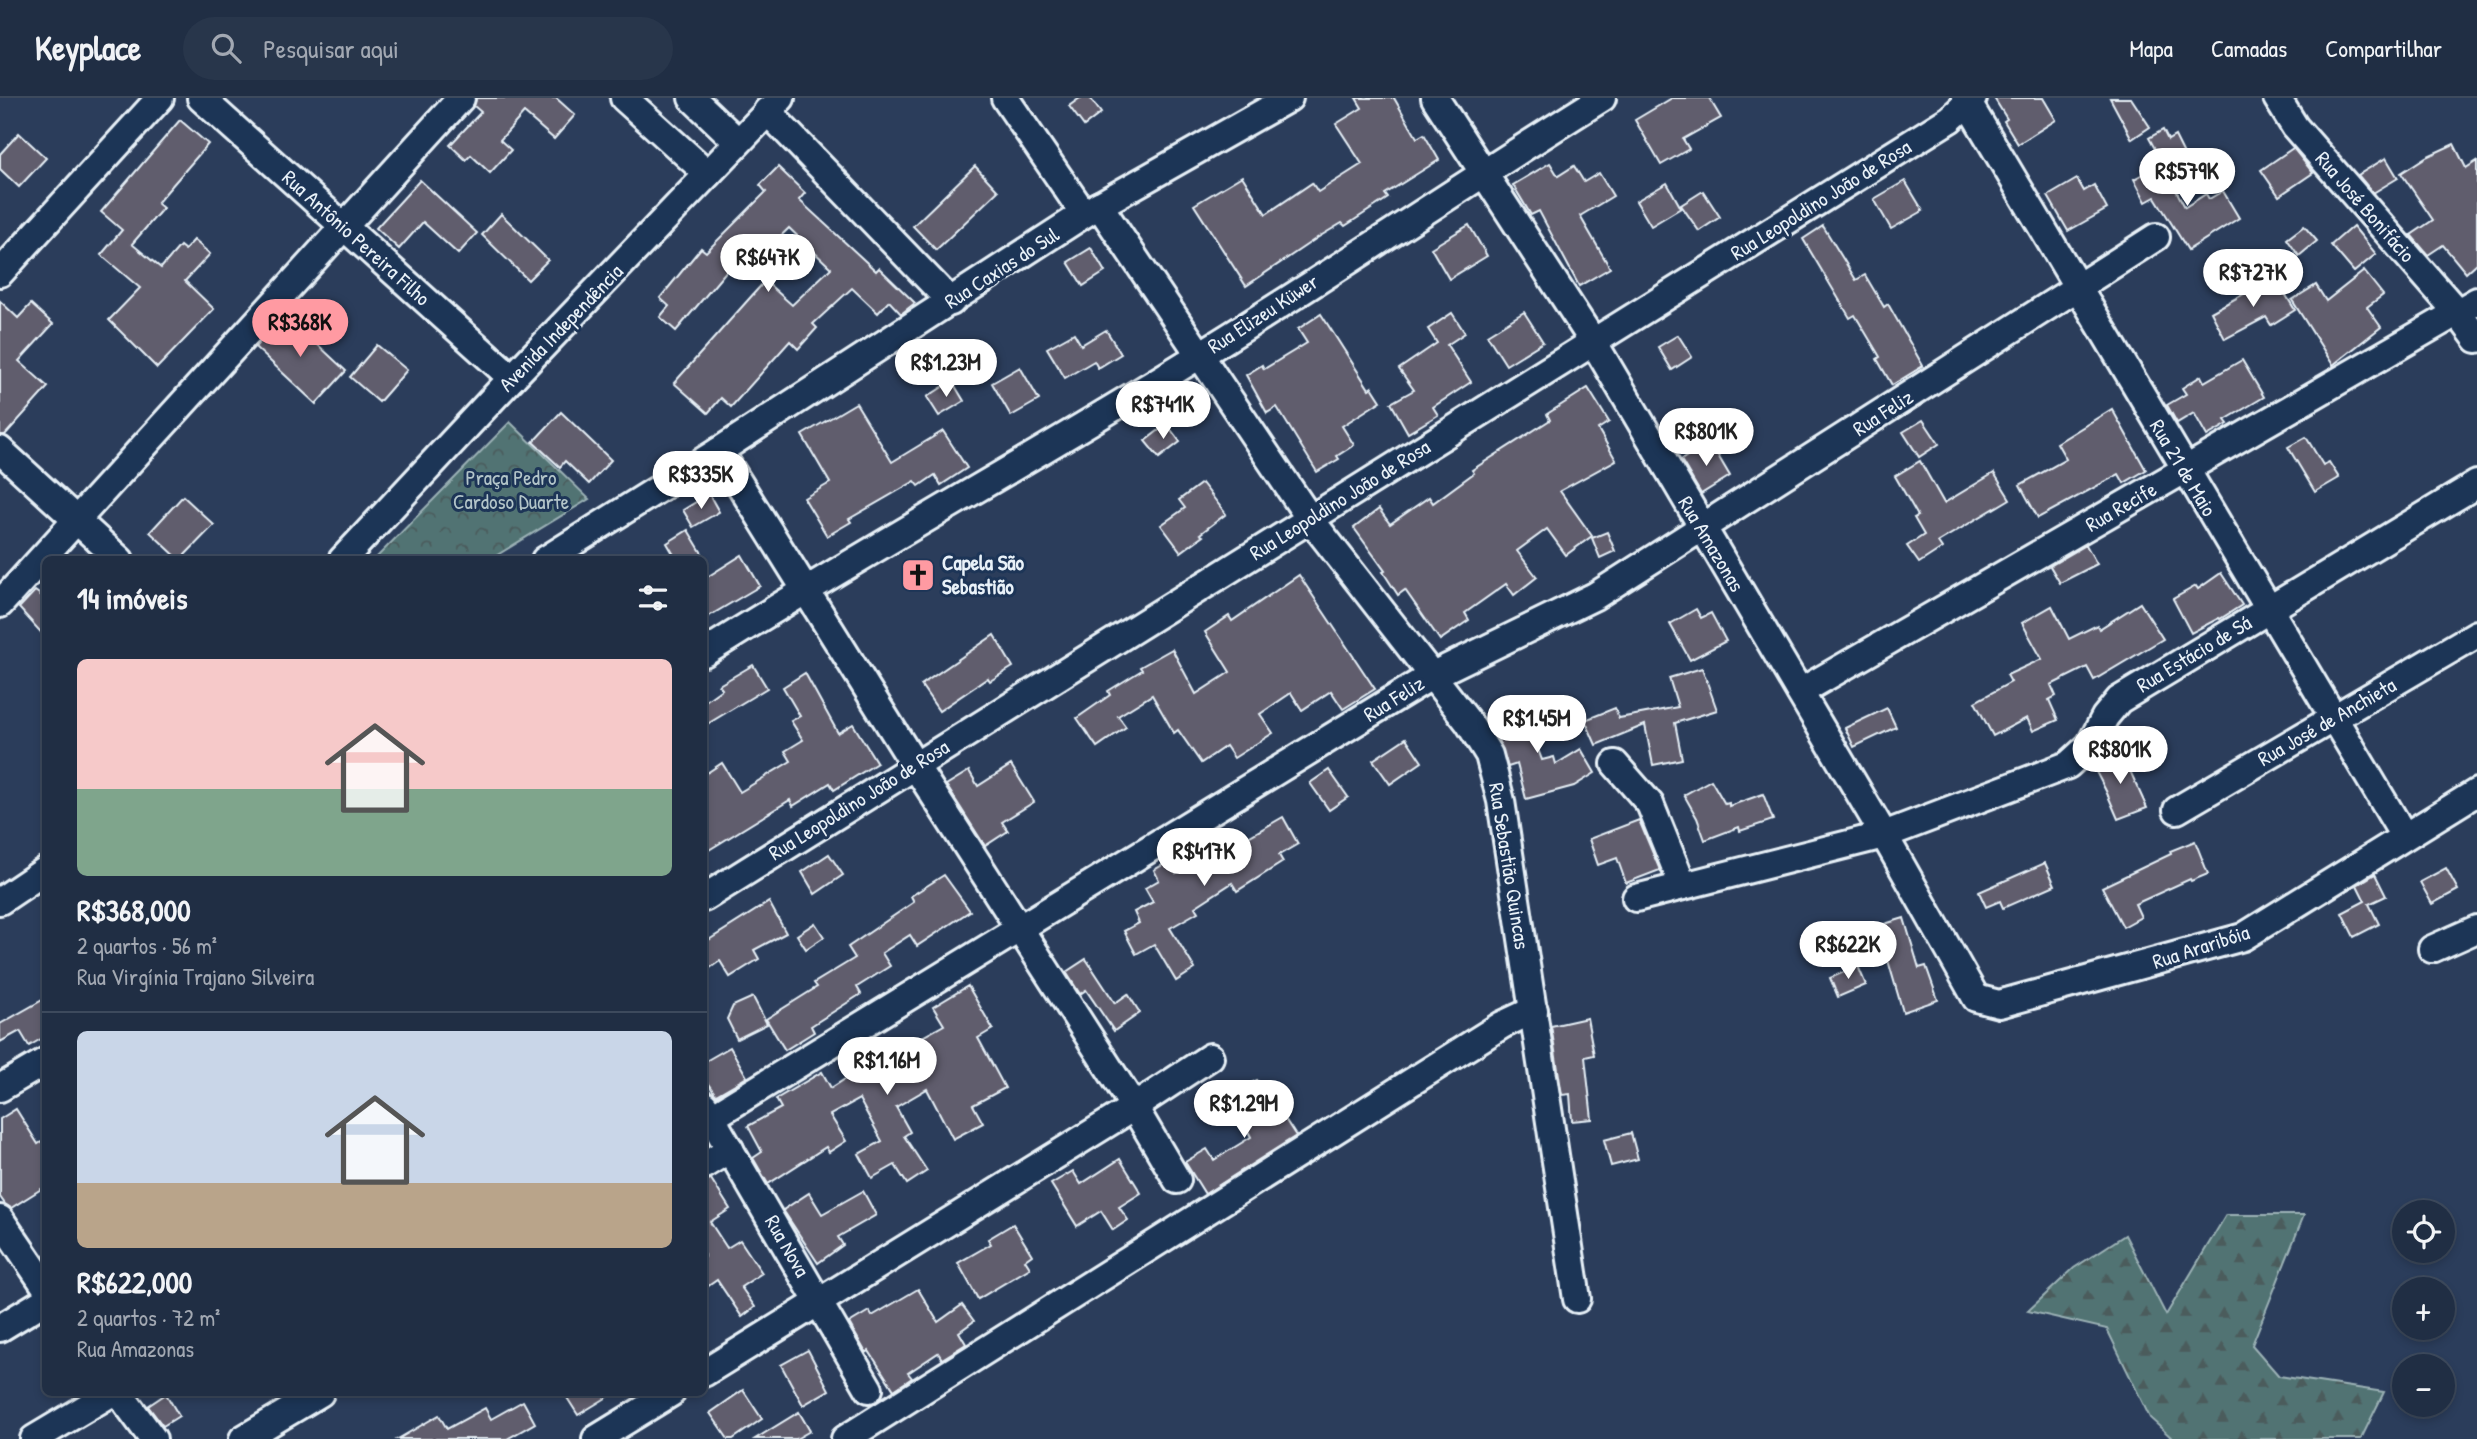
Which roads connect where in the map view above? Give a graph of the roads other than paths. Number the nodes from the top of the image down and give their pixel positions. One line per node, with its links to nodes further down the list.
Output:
1 (160, 98): 19 (street)
2 (201, 98): 17 (street, Rua Antônio Pereira Filho)
3 (461, 98): 17 (street)
4 (624, 98): 15 (street)
5 (692, 98): 13 (street)
6 (1005, 98): 16 (street, Rua Sebastião Quincas)
7 (1289, 98): 16 (street, Rua Caxias do Sul)
8 (1435, 98): 14 (street, Rua Amazonas)
9 (1602, 98): 14 (street, Rua Elizeu Küwer)
10 (2277, 98): 22 (street, Rua José Bonifácio)
11 (1968, 100): 20 (street, Rua 21 de Maio); 24 (street, Rua Leopoldino João de Rosa)
12 (774, 104): 13 (street, Avenida Independência); 21 (street)
13 (738, 142): 15 (street, Avenida Independência)
14 (1484, 172): 24 (street, Rua Amazonas); 25 (street, Rua Elizeu Küwer)
15 (708, 174): 26 (street, Avenida Independência)
16 (1092, 210): 21 (street, Rua Caxias do Sul); 25 (street, Rua Sebastião Quincas)
17 (344, 227): 26 (street, Rua Antônio Pereira Filho); 31 (street)
18 (2155, 237): 20 (street, Rua Feliz)
19 (0, 273)
20 (2079, 287): 29 (street, Rua 21 de Maio); 33 (street, Rua Feliz)
21 (951, 302): 28 (street, Rua Caxias do Sul)
22 (2467, 306): 23 (street, Rua José Bonifácio); 29 (street, Rua Recife)
23 (2477, 339)
24 (1594, 343): 32 (street, Rua Leopoldino João de Rosa); 33 (street, Rua Amazonas)
25 (1201, 355): 32 (street, Rua Sebastião Quincas); 39 (street, Rua Elizeu Küwer)
26 (512, 378): 37 (street, Avenida Independência)
27 (0, 450): 31 (street)
28 (719, 451): 38 (street, Rua Caxias do Sul); 39 (street)
29 (2184, 470): 41 (street, Rua 21 de Maio); 45 (street, Rua Recife)
30 (2477, 484): 41 (street, Rua Estácio de Sá)
31 (75, 519): 34 (street); 36 (street)
32 (1310, 519): 44 (street, Rua Sebastião Quincas); 47 (street, Rua Leopoldino João de Rosa)
33 (1702, 529): 44 (street, Rua Feliz); 45 (street, Rua Amazonas)
34 (42, 556)
35 (42, 556): 40 (street)
36 (116, 556)
37 (346, 556)
38 (551, 556)
39 (804, 590): 43 (street, Rua Elizeu Küwer); 47 (street)
40 (0, 604)
41 (2268, 609): 46 (street, Rua 21 de Maio); 51 (street, Rua Estácio de Sá)
42 (2477, 634): 46 (street, Rua José de Anchieta)
43 (707, 651)
44 (1431, 676): 59 (street, Rua Feliz); 62 (street, Rua Sebastião Quincas)
45 (1800, 692): 51 (street, Rua Amazonas)
46 (2335, 719): 50 (street, Rua José de Anchieta); 52 (street, Rua 21 de Maio)
47 (914, 764): 55 (street, Rua Leopoldino João de Rosa); 59 (street)
48 (1615, 764): 54 (street)
49 (2477, 792): 52 (street, Rua Araribóia)
50 (2177, 810)
51 (1884, 835): 54 (street, Rua Estácio de Sá); 61 (street, Rua Amazonas)
52 (2404, 836): 61 (street, Rua Araribóia)
53 (42, 873): 57 (street)
54 (1683, 886): 56 (street, Rua Estácio de Sá)
55 (707, 896)
56 (1636, 898)
57 (0, 901)
58 (2477, 929): 60 (street)
59 (1019, 930): 66 (street); 67 (street, Rua Feliz)
60 (2432, 948)
61 (1976, 998)
62 (1534, 1010): 73 (street, Rua Sebastião Quincas); 87 (street)
63 (1210, 1057): 66 (street)
64 (42, 1063): 65 (street)
65 (0, 1088)
66 (1134, 1107): 70 (street); 75 (street)
67 (708, 1111): 68 (street, Rua Nova)
68 (730, 1149): 69 (street); 75 (street, Rua Nova)
69 (707, 1163)
70 (1177, 1180)
71 (0, 1219): 72 (street)
72 (42, 1281)
73 (1577, 1299)
74 (42, 1302): 76 (street)
75 (819, 1302): 77 (street); 78 (street, Rua Nova)
76 (0, 1328)
77 (707, 1371)
78 (869, 1389)
79 (106, 1396): 83 (street)
80 (122, 1396): 84 (street)
81 (315, 1396): 85 (street)
82 (666, 1396): 86 (street)
83 (34, 1439)
84 (153, 1439)
85 (243, 1439)
86 (596, 1439)
87 (845, 1439)

